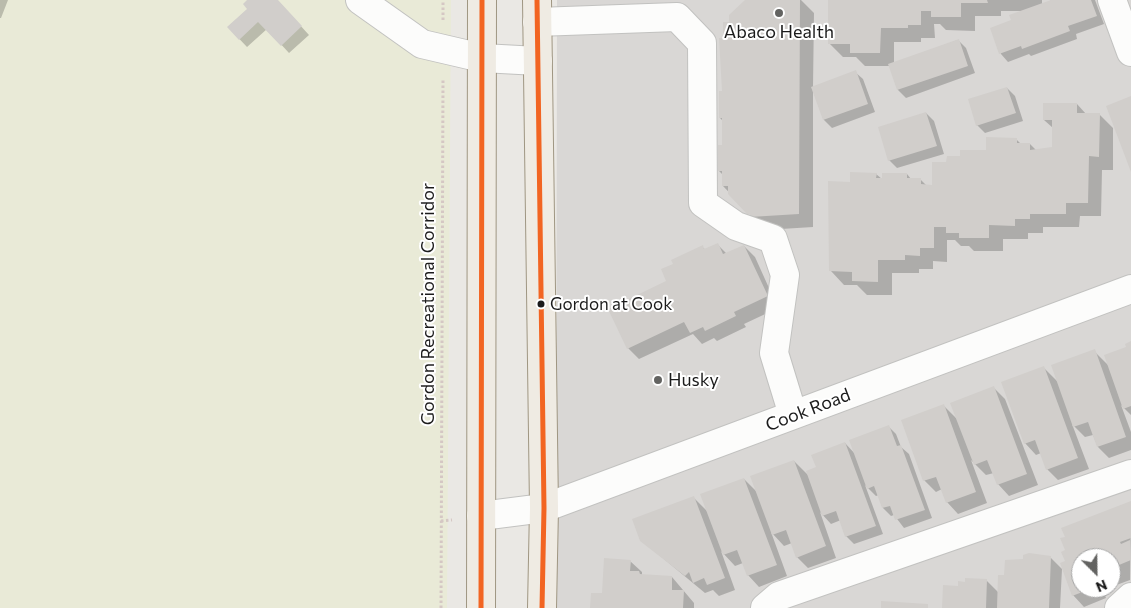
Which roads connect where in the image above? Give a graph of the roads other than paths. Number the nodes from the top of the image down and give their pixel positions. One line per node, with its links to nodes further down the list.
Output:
1 (360, 0): 6 (street)
2 (482, 0): 6 (main road)
3 (1112, 0): 5 (street)
4 (537, 11): 7 (main road); 9 (street)
5 (1131, 52)
6 (482, 58): 7 (street); 12 (main road)
7 (538, 61): 11 (main road)
8 (1131, 289): 9 (street, Cook Road)
9 (793, 415): 11 (street, Cook Road)
10 (1131, 474): 16 (street)
11 (544, 508): 12 (street, Cook Road); 15 (main road)
12 (481, 516): 14 (main road)
13 (1131, 597): 17 (street)
14 (481, 608)
15 (542, 608)
16 (765, 608)
17 (1119, 608)

